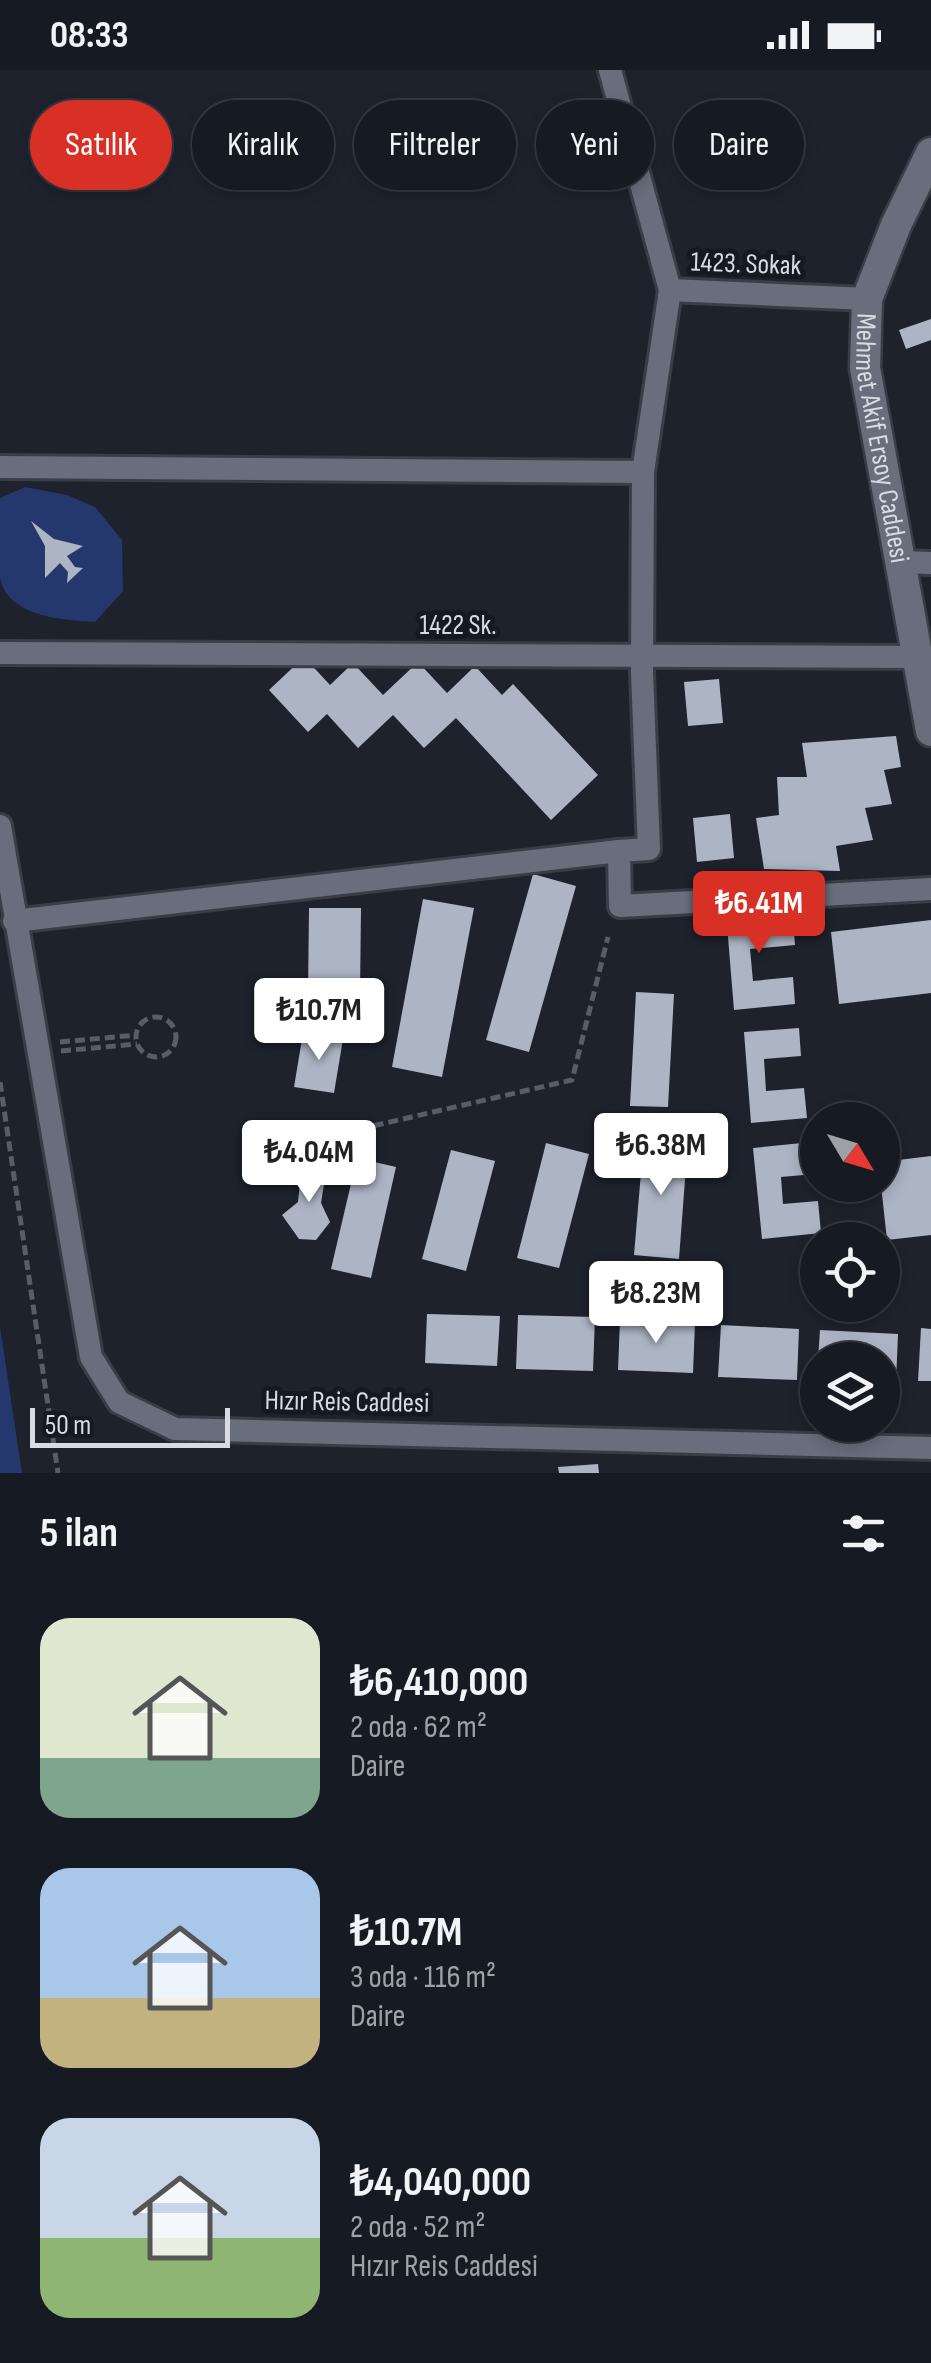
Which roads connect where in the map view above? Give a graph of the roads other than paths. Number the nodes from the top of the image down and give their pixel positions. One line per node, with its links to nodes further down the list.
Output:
1 (610, 70): 3 (street, 1423. Sokak)
2 (931, 154): 4 (main road, Mehmet Akif Ersoy Caddesi)
3 (670, 290): 4 (street, 1423. Sokak); 6 (street)
4 (868, 299): 7 (main road, Mehmet Akif Ersoy Caddesi)
5 (0, 467): 6 (street)
6 (643, 472): 10 (street)
7 (898, 562): 8 (street); 11 (main road, Mehmet Akif Ersoy Caddesi)
8 (931, 563)
9 (0, 652): 10 (street, 1422 Sk.)
10 (644, 656): 11 (street, 1422 Sk.); 14 (street)
11 (915, 657): 12 (main road, Mehmet Akif Ersoy Caddesi)
12 (931, 732)
13 (0, 826): 16 (street, Hızır Reis Caddesi)
14 (619, 852): 15 (street); 16 (street)
15 (931, 889)
16 (14, 921): 17 (street, Hızır Reis Caddesi)
17 (931, 1448)

